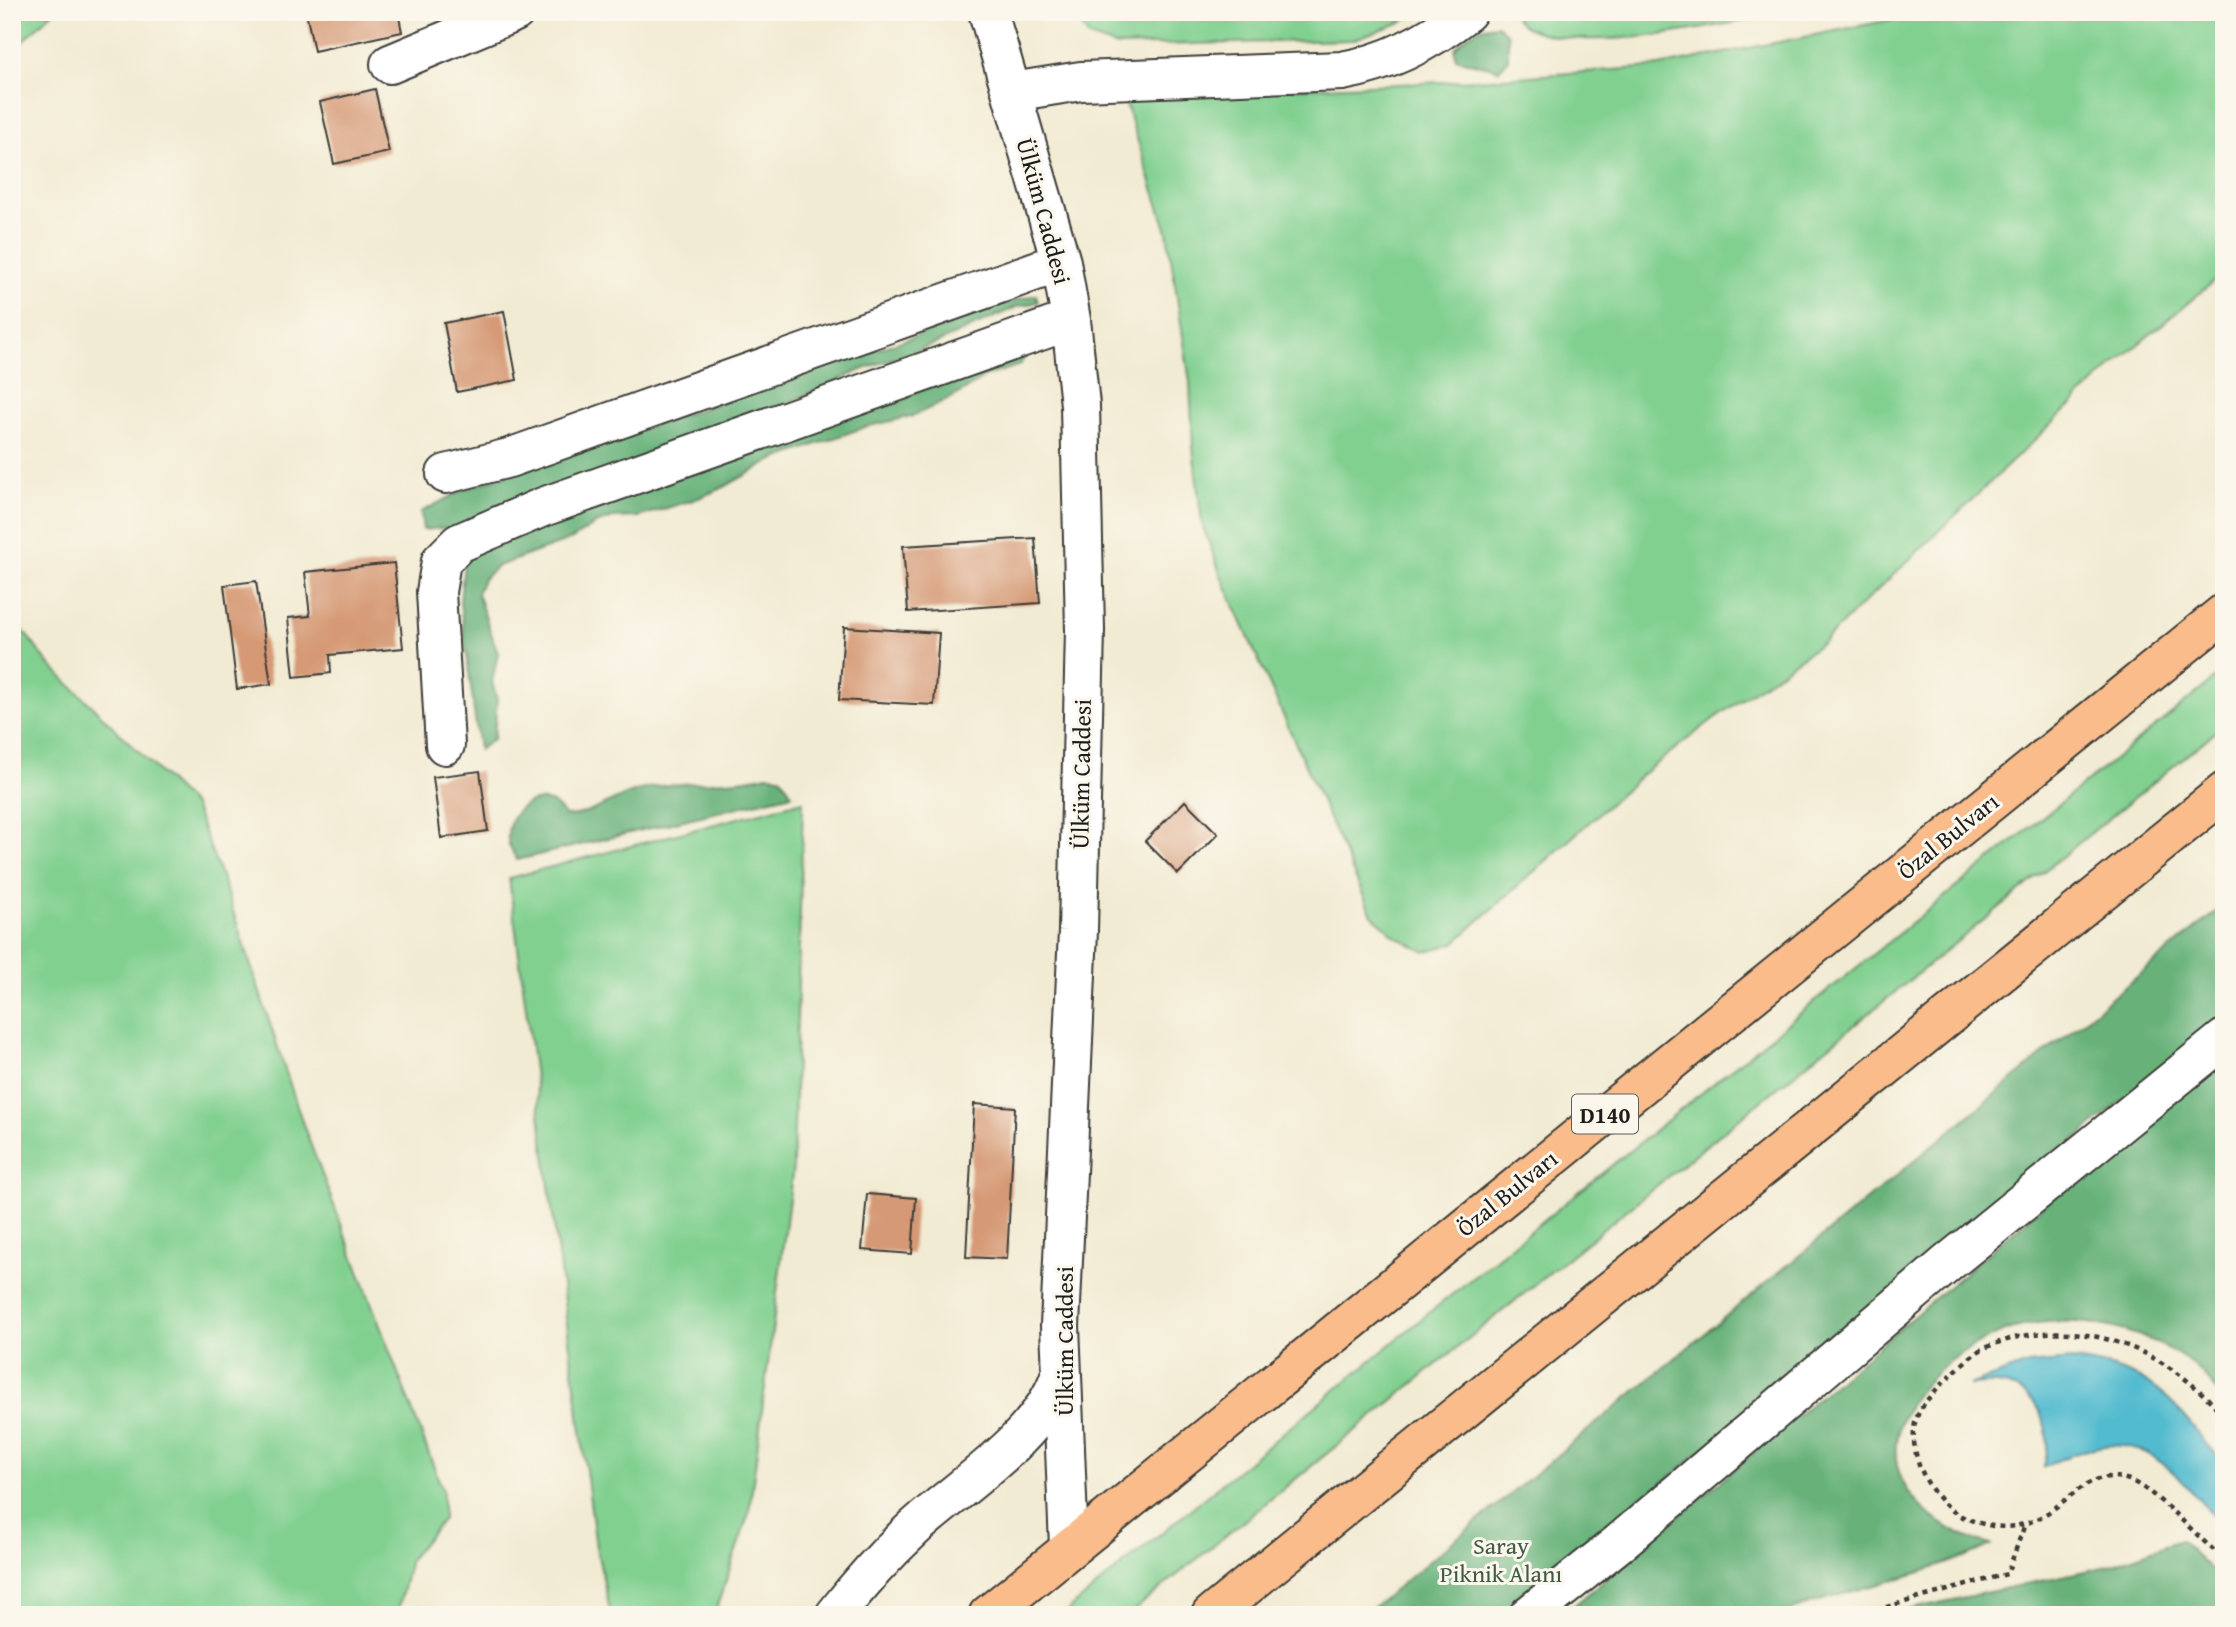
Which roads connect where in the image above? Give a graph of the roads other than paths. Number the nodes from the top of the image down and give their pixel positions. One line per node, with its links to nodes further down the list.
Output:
1 (515, 12): 4 (street)
2 (988, 12): 5 (street, Ülküm Caddesi)
3 (1467, 12): 5 (street)
4 (390, 64)
5 (1012, 92): 6 (street, Ülküm Caddesi)
6 (1060, 262): 7 (street, Ülküm Caddesi); 8 (street)
7 (1071, 320): 10 (street); 13 (street, Ülküm Caddesi)
8 (446, 474)
9 (2224, 613): 14 (highway, Özal Bulvarı / D140)
10 (446, 745)
11 (2224, 792): 17 (highway)
12 (2224, 1039): 18 (street)
13 (1061, 1374): 14 (street, Ülküm Caddesi); 15 (street)
14 (1069, 1547): 16 (highway, Özal Bulvarı / D140)
15 (835, 1615)
16 (988, 1615)
17 (1211, 1615)
18 (1529, 1615)

